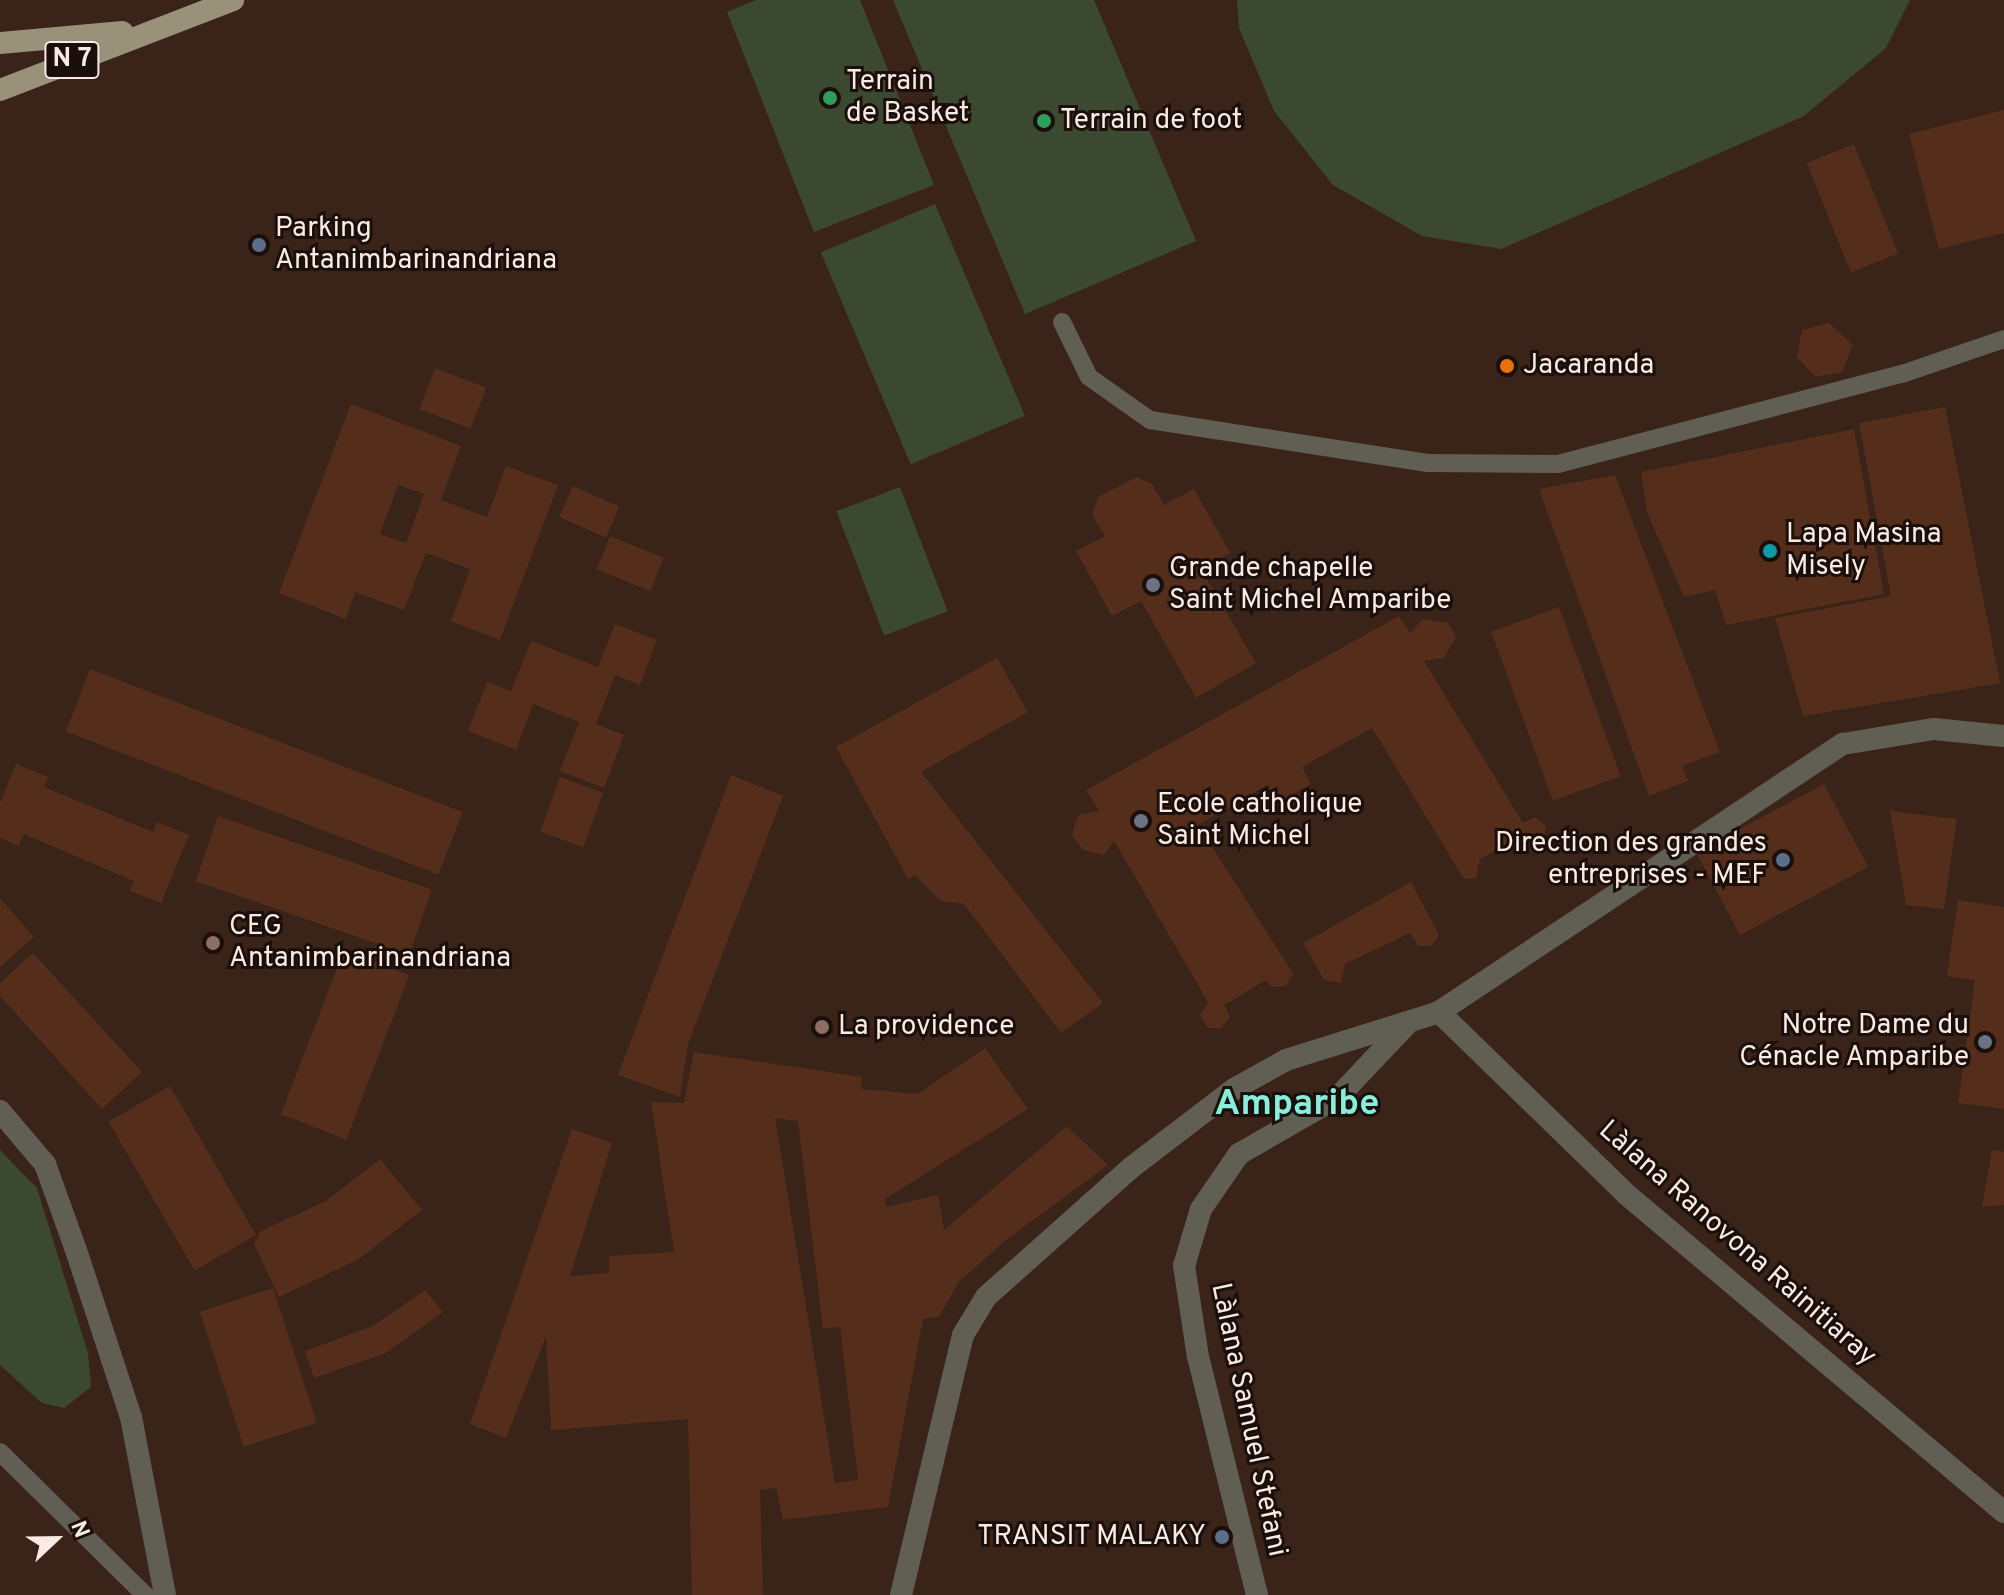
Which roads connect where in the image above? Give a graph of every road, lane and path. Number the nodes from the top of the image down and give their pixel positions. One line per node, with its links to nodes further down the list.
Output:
1 (233, 0): 2 (main road, N 7)
2 (144, 30): 3 (main road, N 7); 4 (main road, N 7)
3 (0, 43)
4 (0, 90)
5 (1062, 322): 6 (lane)
6 (2004, 339)
7 (2004, 736): 8 (street)
8 (1439, 1012): 9 (street); 12 (street, Làlana Ranovona Rainitiaray)
9 (1409, 1022): 15 (street); 16 (street, Làlana Samuel Stefani)
10 (0, 1111): 14 (street)
11 (0, 1452): 13 (lane)
12 (2004, 1512)
13 (145, 1595)
14 (165, 1595)
15 (901, 1595)
16 (1257, 1595)

